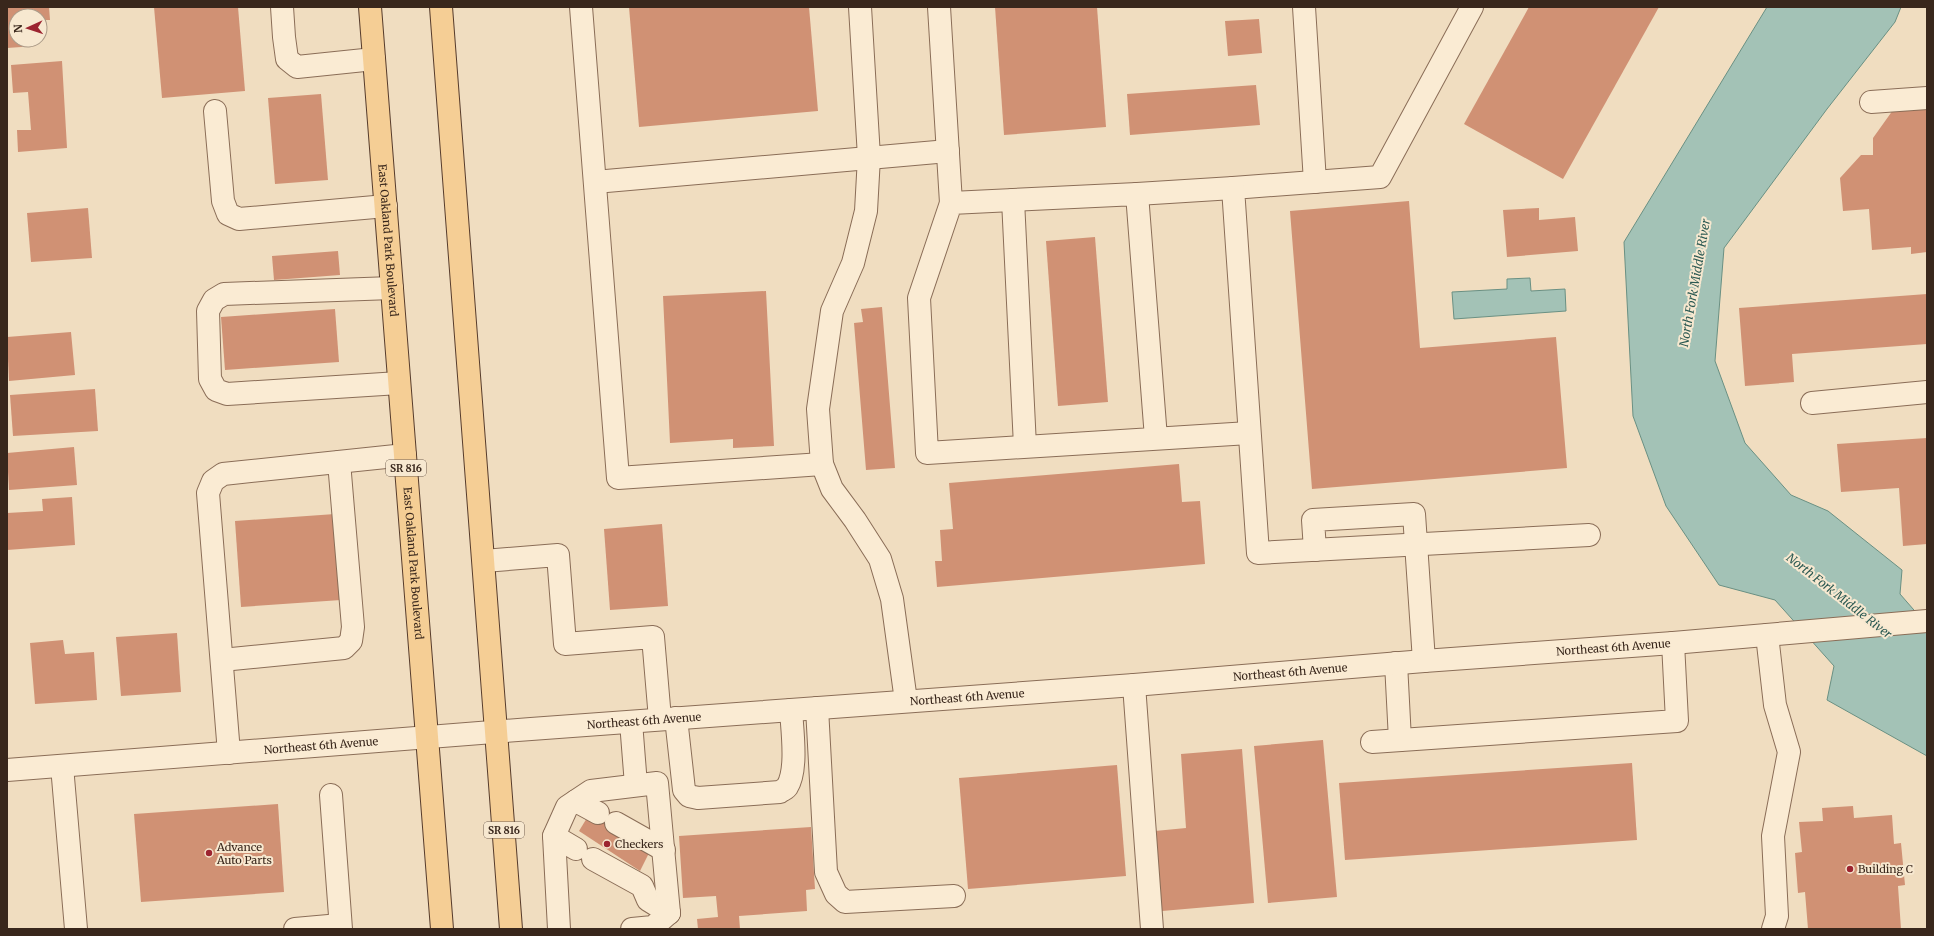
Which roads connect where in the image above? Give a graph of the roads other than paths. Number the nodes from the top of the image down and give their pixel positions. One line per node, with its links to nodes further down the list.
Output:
1 (282, 7): 9 (street)
2 (370, 7): 9 (main road, East Oakland Park Boulevard / SR 816)
3 (441, 7): 35 (main road, SR 816)
4 (582, 7): 15 (street)
5 (860, 7): 14 (street)
6 (939, 7): 13 (street)
7 (1304, 7): 16 (street)
8 (1472, 7): 16 (street)
9 (374, 59): 21 (main road, East Oakland Park Boulevard / SR 816)
10 (1927, 98): 11 (street)
11 (1871, 102)
12 (215, 111): 21 (street)
13 (948, 151): 14 (street); 20 (street)
14 (869, 157): 15 (street); 31 (street)
15 (595, 182): 31 (street)
16 (1314, 182): 17 (street)
17 (1233, 188): 18 (street); 26 (street)
18 (1137, 194): 19 (street); 27 (street)
19 (1012, 200): 20 (street); 28 (street)
20 (951, 203): 28 (street)
21 (386, 206): 22 (main road, East Oakland Park Boulevard / SR 816)
22 (392, 288): 23 (main road, East Oakland Park Boulevard / SR 816); 23 (street)
23 (399, 383): 29 (main road, East Oakland Park Boulevard / SR 816)
24 (1927, 392): 25 (street)
25 (1812, 403)
26 (1249, 433): 27 (street); 34 (street)
27 (1156, 438): 28 (street)
28 (1026, 446)
29 (405, 455): 30 (street); 49 (main road, East Oakland Park Boulevard / SR 816)
30 (339, 462): 39 (street); 39 (street)
31 (822, 464): 43 (street)
32 (1589, 535): 33 (street)
33 (1416, 545): 34 (street); 34 (street); 40 (street)
34 (1315, 550)
35 (484, 561): 46 (street); 48 (main road, SR 816)
36 (1927, 621): 37 (street, Northeast 6th Avenue)
37 (1771, 634): 38 (street, Northeast 6th Avenue); 70 (street)
38 (1673, 643): 40 (street, Northeast 6th Avenue); 50 (street)
39 (222, 660): 52 (street)
40 (1424, 661): 41 (street, Northeast 6th Avenue)
41 (1396, 663): 42 (street, Northeast 6th Avenue); 50 (street)
42 (1134, 685): 43 (street, Northeast 6th Avenue); 69 (street)
43 (906, 701): 44 (street, Northeast 6th Avenue)
44 (817, 708): 45 (street, Northeast 6th Avenue); 60 (street)
45 (791, 710): 46 (street, Northeast 6th Avenue); 46 (street)
46 (668, 719): 47 (street, Northeast 6th Avenue)
47 (631, 722): 48 (street, Northeast 6th Avenue); 55 (street)
48 (497, 731): 49 (street, Northeast 6th Avenue); 66 (main road, SR 816)
49 (427, 737): 52 (street, Northeast 6th Avenue); 65 (main road, East Oakland Park Boulevard / SR 816)
50 (1400, 740): 51 (street)
51 (1372, 742)
52 (229, 753): 53 (street, Northeast 6th Avenue)
53 (62, 766): 54 (street, Northeast 6th Avenue); 63 (street)
54 (7, 770)
55 (646, 784): 57 (street); 59 (street)
56 (331, 795): 62 (street)
57 (576, 801): 58 (street); 59 (street)
58 (554, 836): 61 (street); 67 (street)
59 (664, 850): 61 (street)
60 (954, 896)
61 (669, 913): 68 (street)
62 (340, 927): 64 (street)
63 (76, 929)
64 (295, 929)
65 (442, 929)
66 (511, 929)
67 (559, 929)
68 (632, 929)
69 (1152, 929)
70 (1773, 929)

